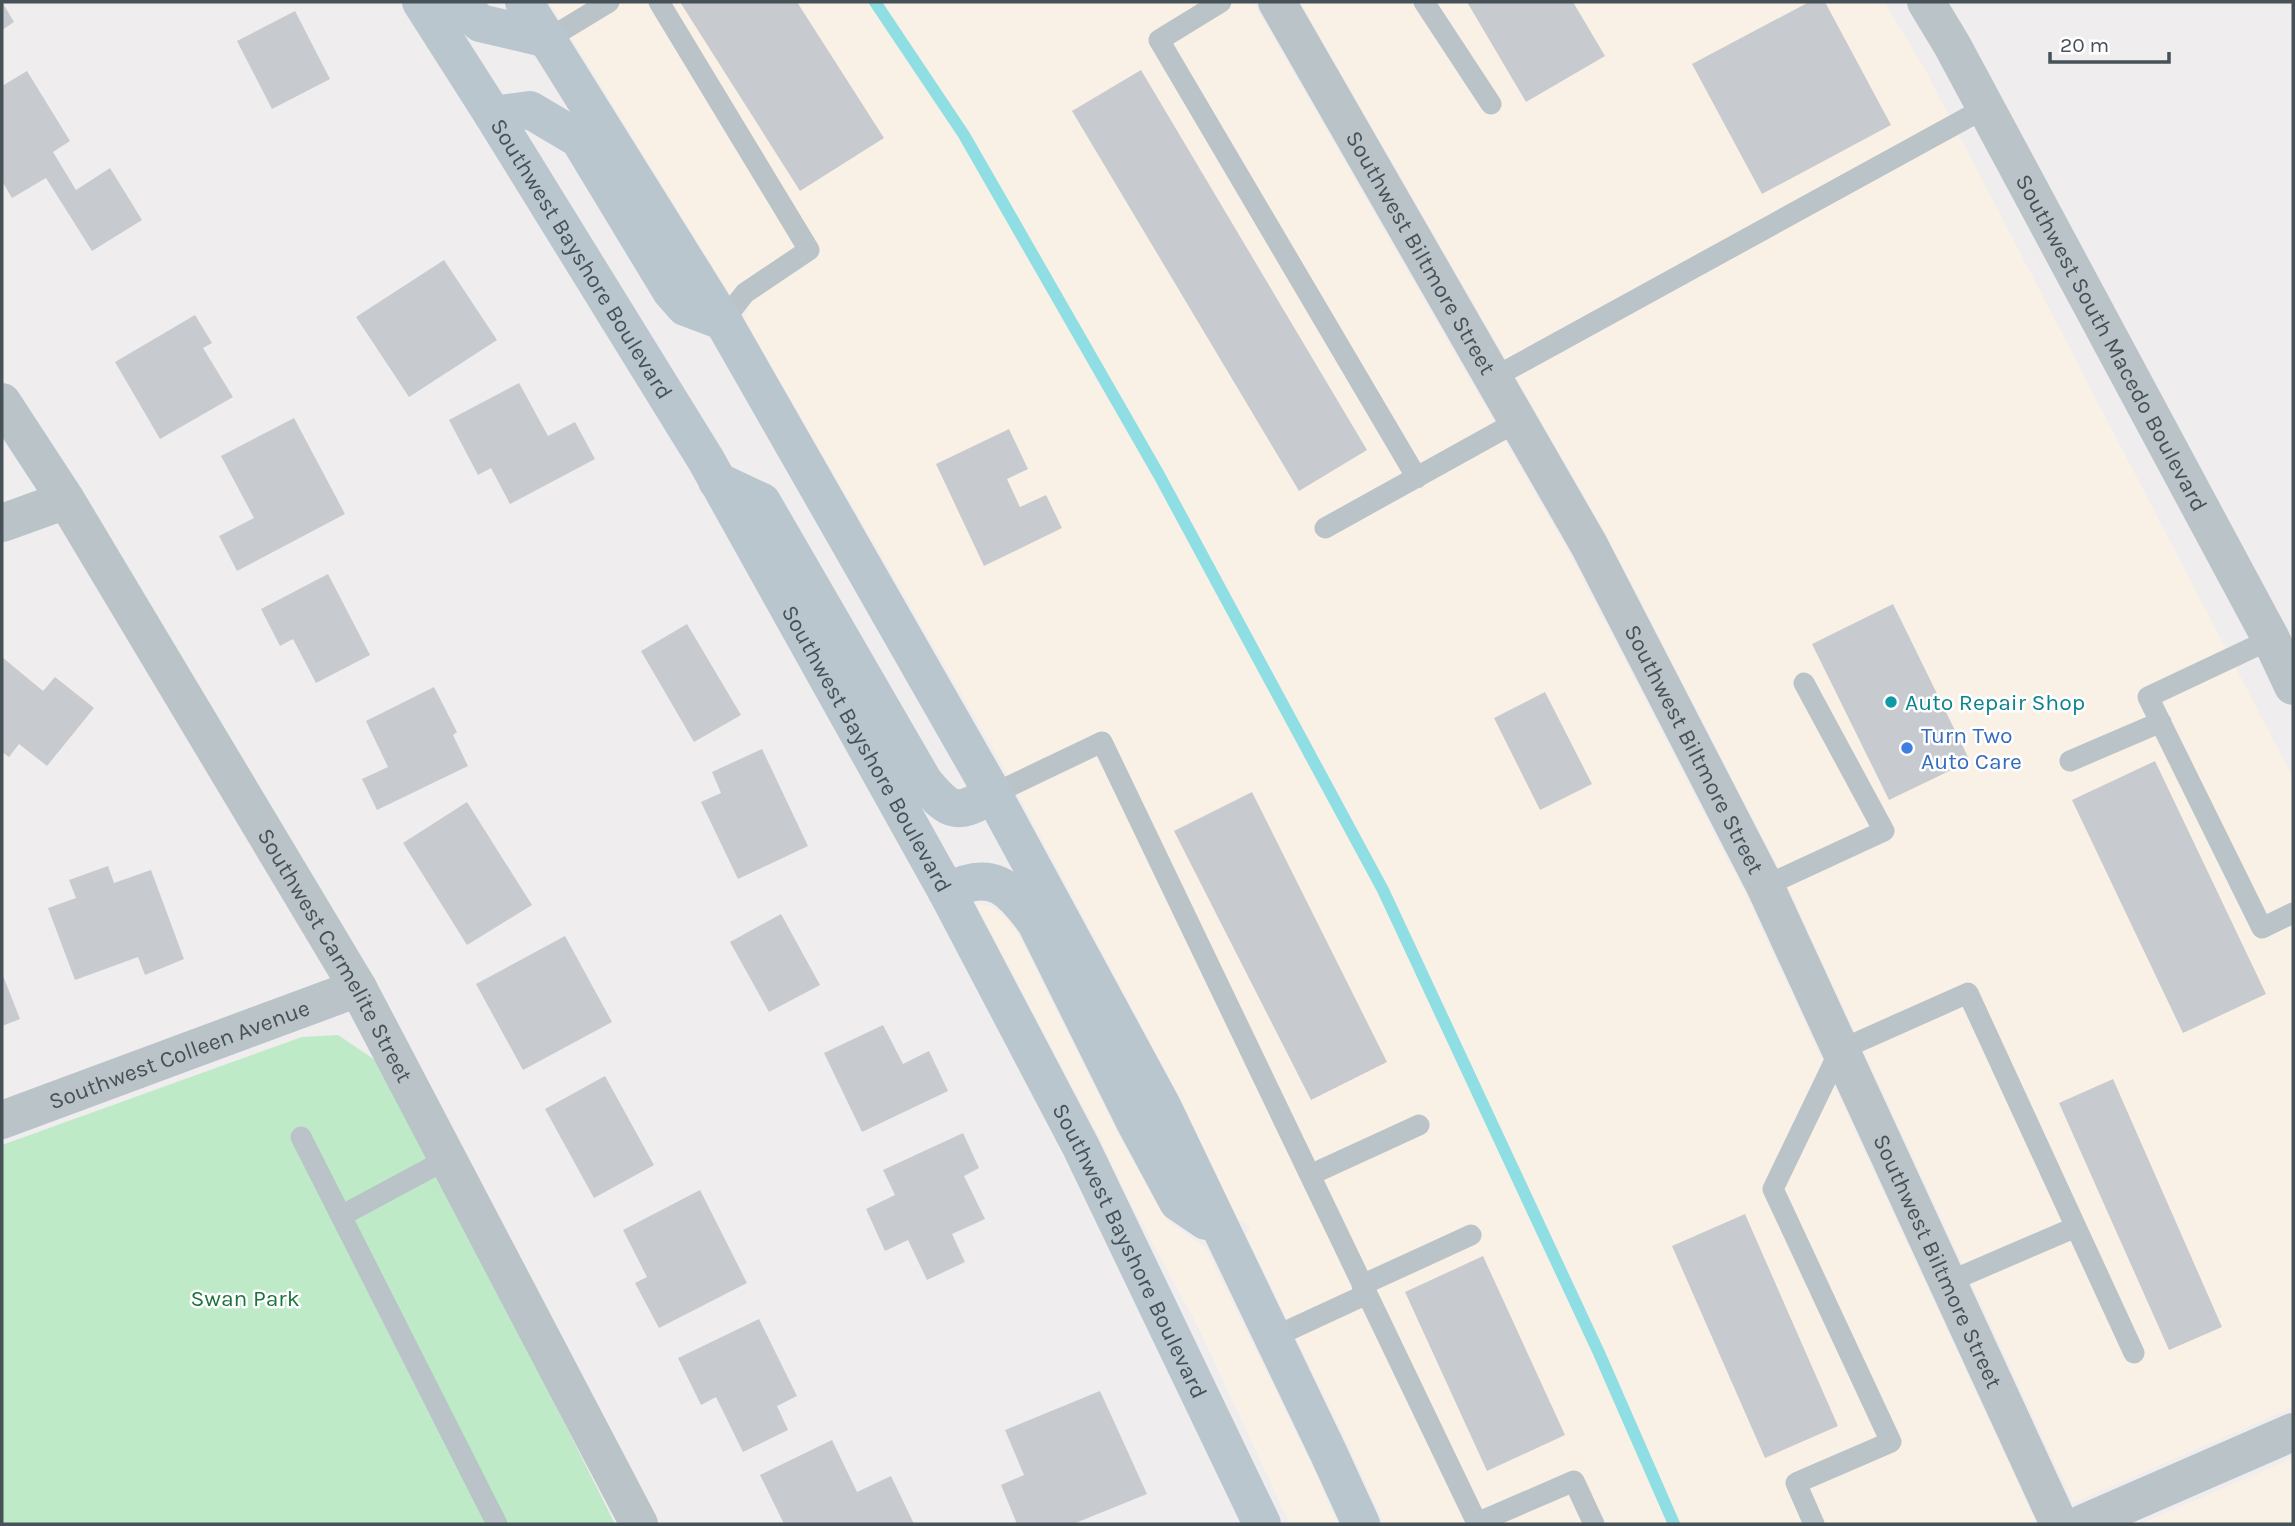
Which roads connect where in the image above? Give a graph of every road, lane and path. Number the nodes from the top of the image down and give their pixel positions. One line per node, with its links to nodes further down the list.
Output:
1 (421, 2): 13 (main road, Southwest Bayshore Boulevard)
2 (457, 2): 10 (main road)
3 (524, 2): 10 (main road)
4 (609, 2): 10 (lane)
5 (659, 2): 14 (lane)
6 (1221, 2): 18 (lane)
7 (1424, 2): 11 (lane)
8 (1926, 2): 12 (street, Southwest South Macedo Boulevard)
9 (1288, 6): 15 (street, Southwest Biltmore Street)
10 (548, 39): 14 (main road)
11 (1491, 104)
12 (1985, 108): 15 (lane); 23 (street, Southwest South Macedo Boulevard)
13 (493, 115): 14 (main road); 19 (main road, Southwest Bayshore Boulevard)
14 (723, 321): 28 (main road)
15 (1493, 378): 17 (street, Southwest Biltmore Street)
16 (2, 402): 20 (street, Southwest Carmelite Street)
17 (1518, 421): 18 (lane); 29 (street, Southwest Biltmore Street)
18 (1417, 478): 22 (lane)
19 (717, 481): 28 (main road); 30 (main road, Southwest Bayshore Boulevard)
20 (66, 500): 21 (street); 32 (street, Southwest Carmelite Street)
21 (2, 523)
22 (1325, 528)
23 (2271, 639): 25 (street, Southwest South Macedo Boulevard); 26 (lane)
24 (1804, 684): 29 (lane)
25 (2293, 686)
26 (2161, 722): 27 (lane); 31 (lane)
27 (2070, 761)
28 (993, 794): 38 (lane); 41 (main road)
29 (1765, 886): 33 (street, Southwest Biltmore Street)
30 (947, 892): 41 (main road); 50 (main road, Southwest Bayshore Boulevard)
31 (2293, 914)
32 (358, 988): 34 (street, Southwest Colleen Avenue); 37 (street, Southwest Carmelite Street)
33 (1840, 1050): 40 (lane); 43 (street, Southwest Biltmore Street); 54 (lane)
34 (2, 1120)
35 (1419, 1125): 38 (lane)
36 (301, 1137): 39 (lane)
37 (447, 1159): 39 (lane); 49 (street, Southwest Carmelite Street)
38 (1310, 1175): 44 (lane)
39 (341, 1216): 48 (lane)
40 (2076, 1227): 43 (lane); 46 (lane)
41 (1222, 1233): 45 (main road)
42 (1471, 1235): 44 (lane)
43 (1948, 1282): 55 (street, Southwest Biltmore Street)
44 (1365, 1289): 45 (lane); 52 (lane)
45 (1272, 1338): 51 (main road)
46 (2134, 1353)
47 (2293, 1432): 56 (street)
48 (497, 1524)
49 (639, 1524)
50 (1262, 1524)
51 (1361, 1524)
52 (1477, 1524): 53 (lane)
53 (1594, 1524)
54 (1814, 1524)
55 (2059, 1524)
56 (2082, 1524)

